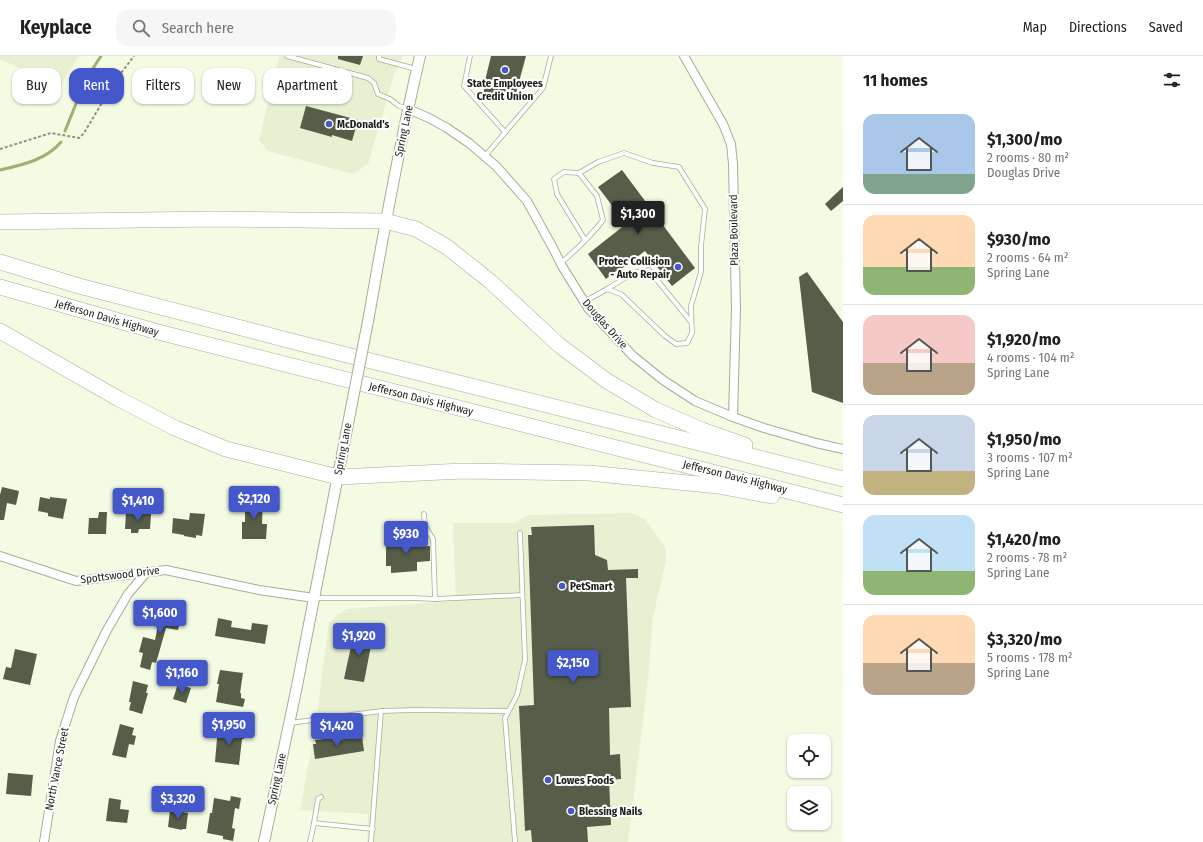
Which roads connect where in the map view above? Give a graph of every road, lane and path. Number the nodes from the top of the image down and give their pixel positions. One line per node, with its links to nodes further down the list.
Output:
1 (134, 56): 11 (path)
2 (287, 56): 9 (lane)
3 (379, 56): 8 (lane)
4 (420, 56): 8 (street, Spring Lane)
5 (470, 56): 10 (lane)
6 (551, 56): 10 (lane)
7 (684, 56): 24 (street, Plaza Boulevard)
8 (417, 69): 9 (street, Spring Lane)
9 (408, 109): 12 (street, Douglas Drive); 14 (street, Spring Lane)
10 (505, 132): 12 (lane)
11 (0, 149)
12 (485, 156): 18 (street, Douglas Drive)
13 (579, 174): 16 (lane); 16 (lane); 22 (lane)
14 (385, 221): 15 (highway); 26 (highway); 27 (street, Spring Lane, bridge)
15 (0, 222)
16 (585, 240): 18 (lane)
17 (0, 262): 26 (highway)
18 (561, 263): 21 (street, Douglas Drive)
19 (0, 287): 29 (highway, Jefferson Davis Highway)
20 (607, 289): 21 (lane); 22 (lane); 22 (lane)
21 (584, 302): 24 (street, Douglas Drive)
22 (691, 322)
23 (0, 331): 27 (highway)
24 (733, 417): 25 (street, Douglas Drive)
25 (843, 449)
26 (770, 461): 28 (highway)
27 (338, 477): 29 (highway); 36 (street, Spring Lane)
28 (843, 479)
29 (825, 500): 30 (highway, Jefferson Davis Highway)
30 (843, 505)
31 (424, 514): 37 (lane)
32 (520, 533): 35 (lane)
33 (0, 556): 34 (street, Spottswood Drive)
34 (146, 573): 36 (street, Spottswood Drive); 44 (street, North Vance Street)
35 (522, 595): 37 (lane); 39 (lane)
36 (314, 598): 37 (lane); 40 (street, Spring Lane)
37 (435, 599)
38 (381, 711): 39 (lane); 40 (lane); 43 (lane)
39 (508, 711): 48 (lane)
40 (289, 723): 45 (street, Spring Lane)
41 (321, 797): 42 (lane)
42 (314, 823): 43 (lane); 46 (lane)
43 (372, 829): 47 (lane)
44 (44, 842)
45 (264, 842)
46 (310, 842)
47 (372, 842)
48 (515, 842)

